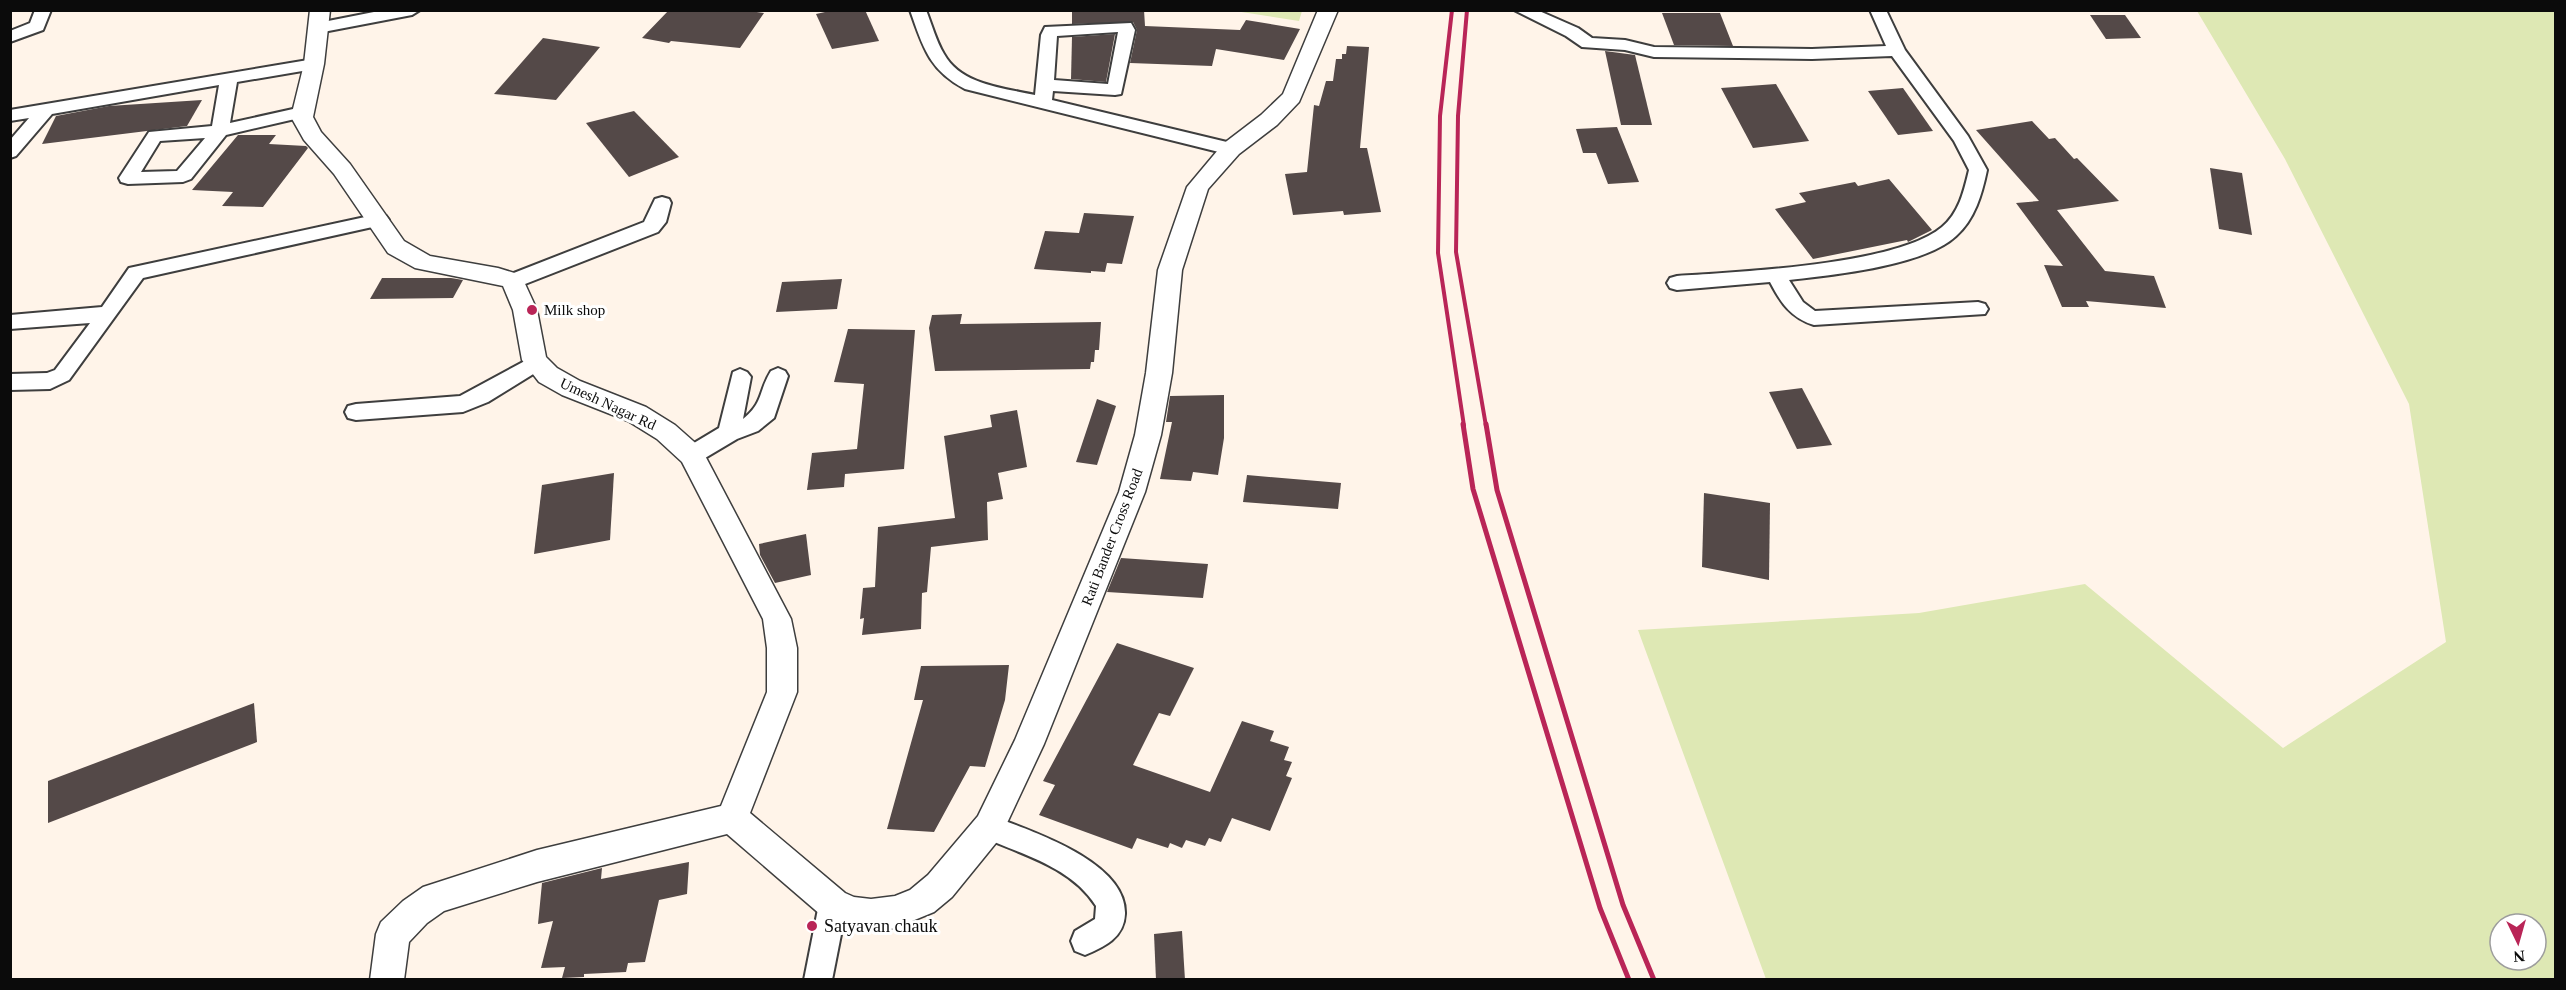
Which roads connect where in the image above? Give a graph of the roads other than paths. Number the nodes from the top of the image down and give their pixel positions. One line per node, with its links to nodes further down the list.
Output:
1 (44, 10): 8 (street)
2 (412, 10): 7 (street)
3 (918, 10): 13 (street)
4 (1328, 10): 18 (street, Rati Bander Cross Road)
5 (1522, 10): 9 (street)
6 (1878, 10): 9 (street)
7 (319, 19): 10 (street)
8 (10, 37)
9 (1897, 51): 22 (street)
10 (314, 64): 11 (street); 15 (street)
11 (229, 79): 14 (street); 17 (street)
12 (1045, 85): 12 (street); 13 (street)
13 (1043, 104): 18 (street)
14 (46, 110): 16 (street); 19 (street)
15 (302, 112): 17 (street); 21 (street)
16 (10, 116)
17 (220, 131): 17 (street)
18 (1231, 149): 36 (street, Rati Bander Cross Road)
19 (10, 152)
20 (662, 203): 23 (street)
21 (379, 220): 23 (street); 26 (street)
22 (1777, 276): 24 (street); 25 (street)
23 (513, 280): 28 (street)
24 (1677, 283)
25 (1978, 309)
26 (108, 314): 27 (street); 31 (street)
27 (10, 322)
28 (536, 363): 32 (street); 34 (street, Umesh Nagar Rd)
29 (778, 376): 33 (street)
30 (740, 377): 33 (street)
31 (10, 382)
32 (356, 412)
33 (729, 433): 34 (street)
34 (692, 455): 35 (street, Umesh Nagar Rd)
35 (732, 818): 37 (street); 39 (street)
36 (989, 827): 37 (street, Rati Bander Cross Road); 38 (street)
37 (833, 904): 40 (street)
38 (1085, 941)
39 (387, 980)
40 (818, 980)

